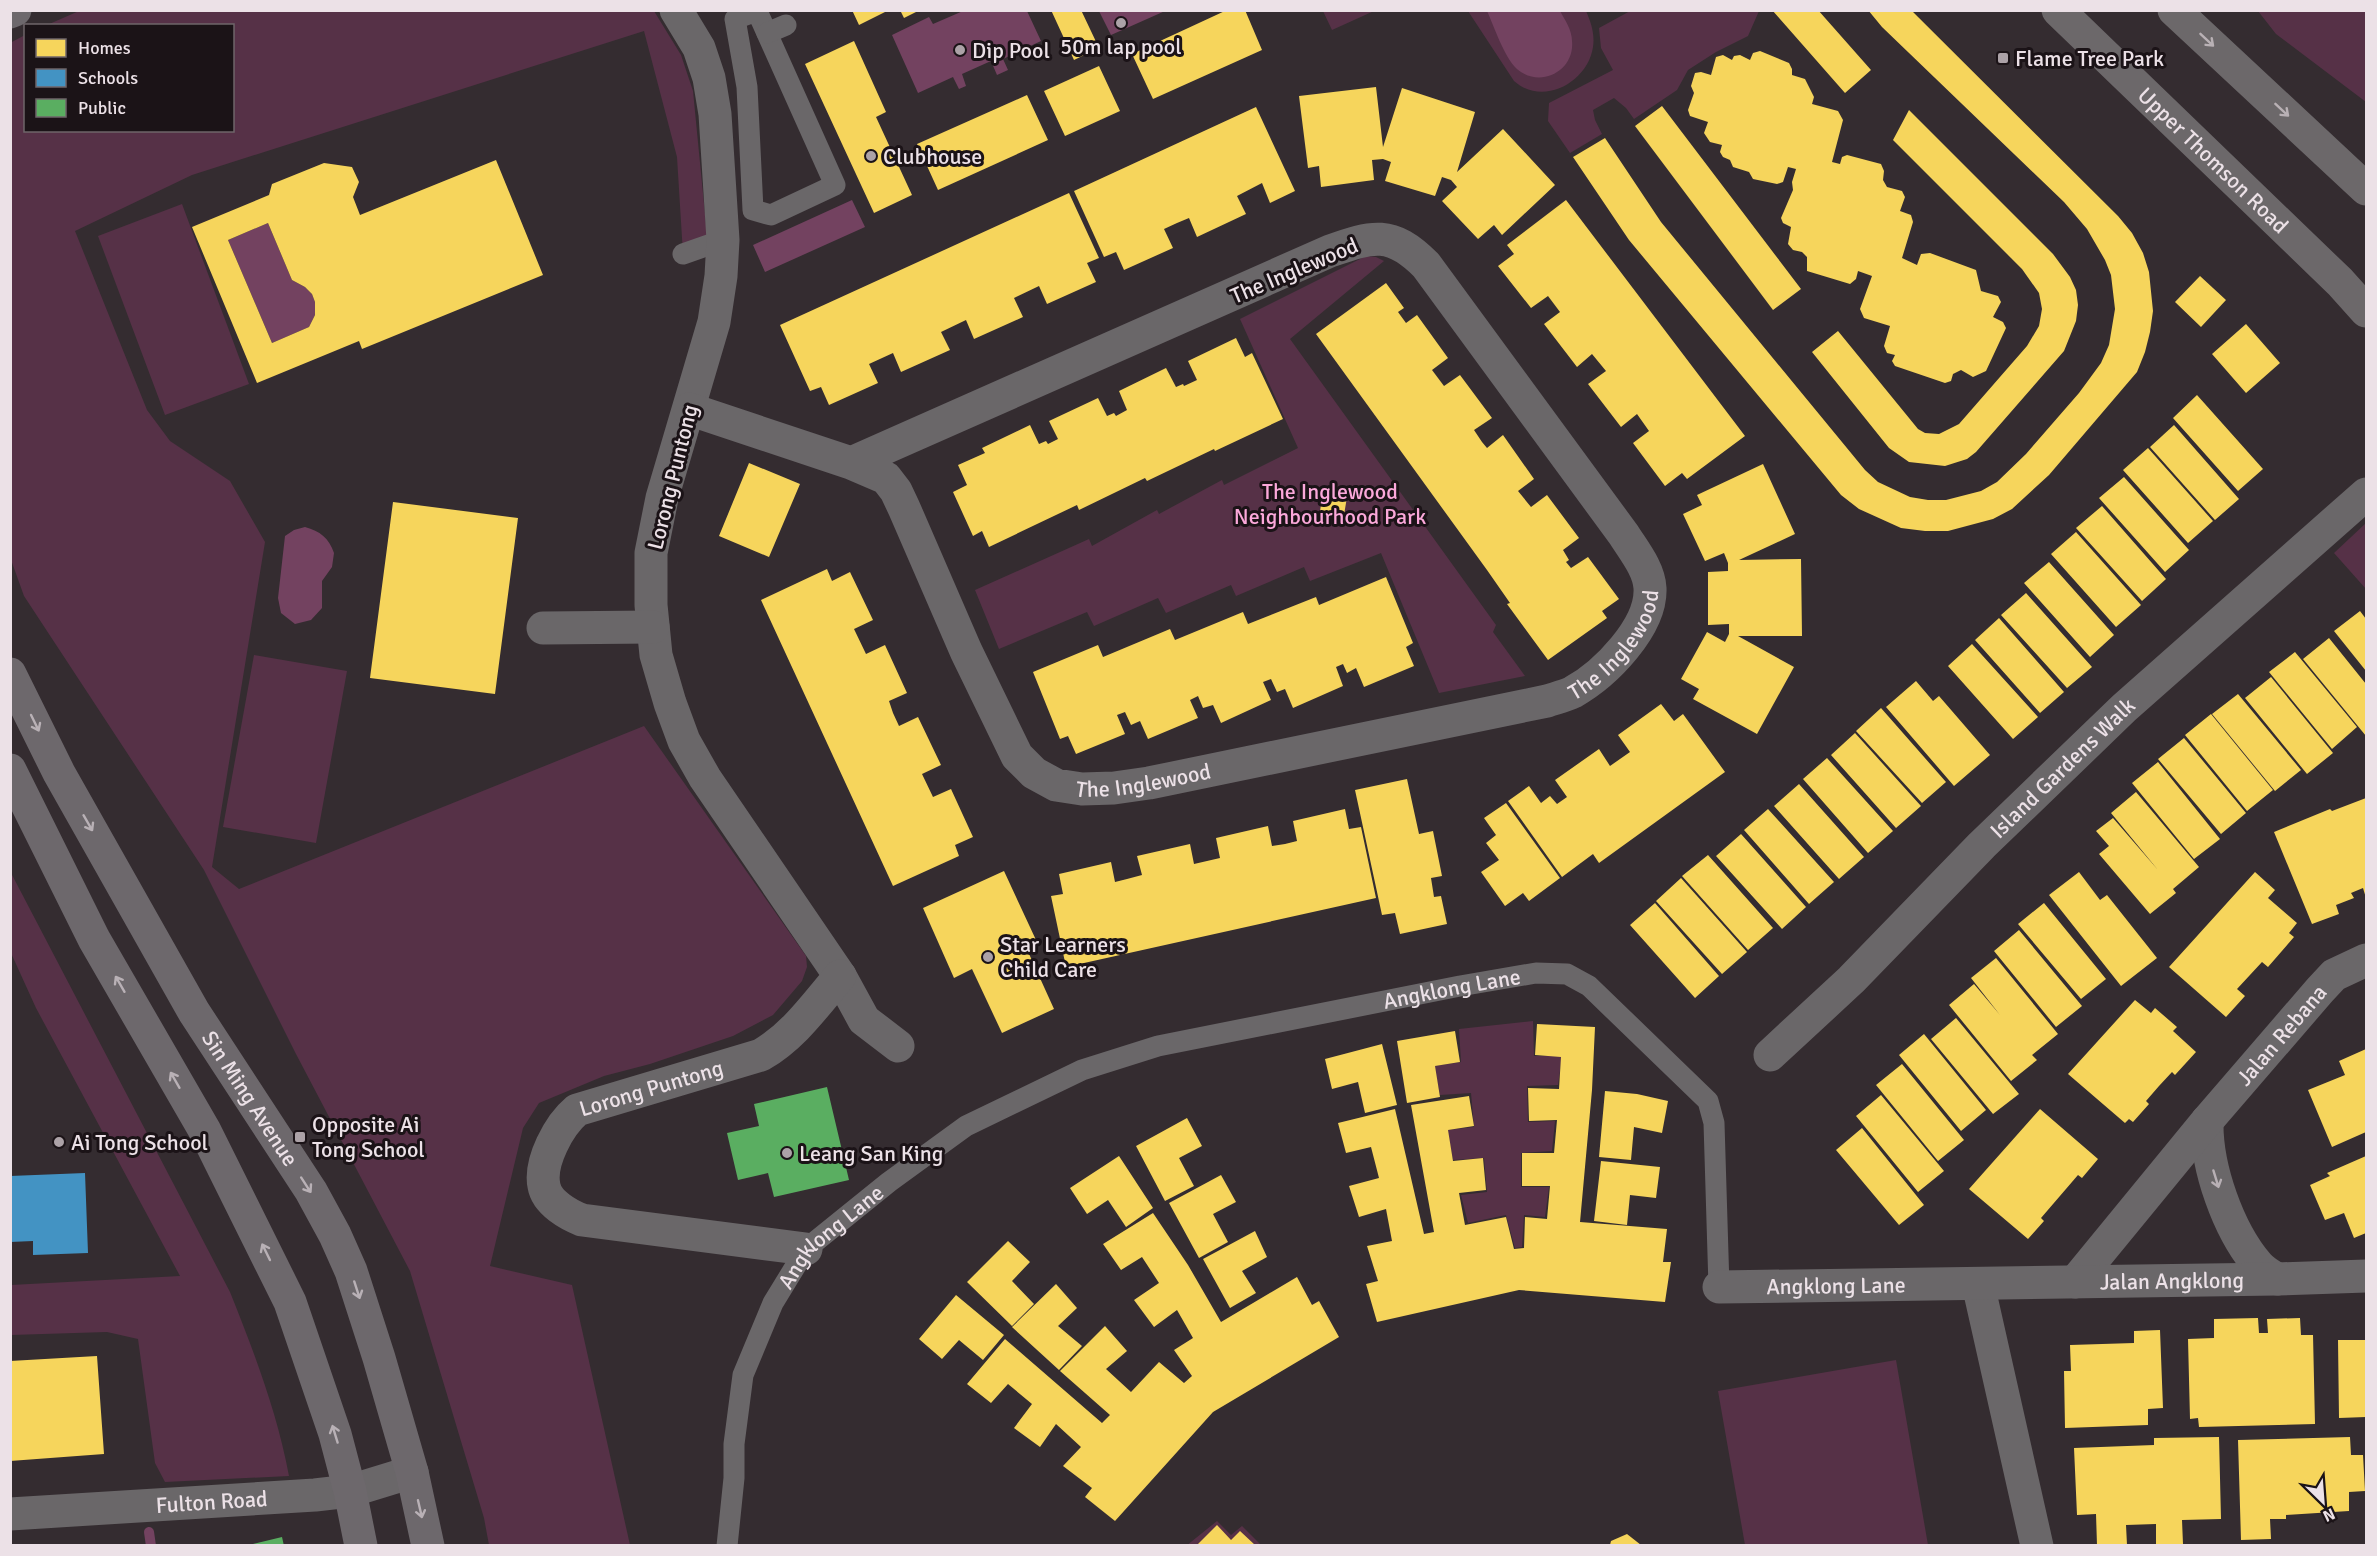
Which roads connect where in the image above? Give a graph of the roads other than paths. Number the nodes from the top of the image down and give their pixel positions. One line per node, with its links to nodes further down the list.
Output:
1 (15, 10): 5 (main road)
2 (676, 10): 6 (street, Lorong Puntong)
3 (2058, 10): 11 (main road, Upper Thomson Road)
4 (2174, 10): 8 (main road, one-way to 8)
5 (10, 12)
6 (709, 78): 7 (lane); 9 (street, Lorong Puntong)
7 (746, 81): 7 (lane)
8 (2367, 189)
9 (723, 240): 10 (lane); 12 (street, Lorong Puntong)
10 (683, 254)
11 (2367, 311)
12 (689, 409): 13 (street, The Inglewood); 15 (street, Lorong Puntong)
13 (852, 463): 13 (street, The Inglewood)
14 (2367, 494): 22 (street, Island Gardens Walk)
15 (653, 627): 16 (street); 20 (street, Lorong Puntong)
16 (543, 628)
17 (10, 674): 30 (main road, Sin Ming Avenue, one-way to 30)
18 (10, 770): 31 (main road, one-way to 18)
19 (2367, 960): 23 (street, Jalan Rebana)
20 (840, 976): 21 (street, Lorong Puntong); 24 (street, Lorong Puntong)
21 (898, 1046)
22 (1770, 1055)
23 (2207, 1121): 26 (street, one-way to 26); 27 (street, Jalan Rebana)
24 (807, 1249): 29 (lane, Angklong Lane); 35 (lane, Angklong Lane)
25 (2367, 1276): 26 (street, Jalan Angklong)
26 (2277, 1279): 27 (street, Jalan Angklong)
27 (2075, 1282): 28 (street, Jalan Angklong)
28 (1978, 1284): 29 (street, Angklong Lane); 36 (street)
29 (1719, 1287)
30 (412, 1472): 31 (street, Fulton Road); 34 (main road, Sin Ming Avenue, one-way to 34)
31 (351, 1491): 32 (street, Fulton Road); 33 (main road)
32 (10, 1514)
33 (361, 1545)
34 (428, 1545)
35 (727, 1545)
36 (2037, 1545)

